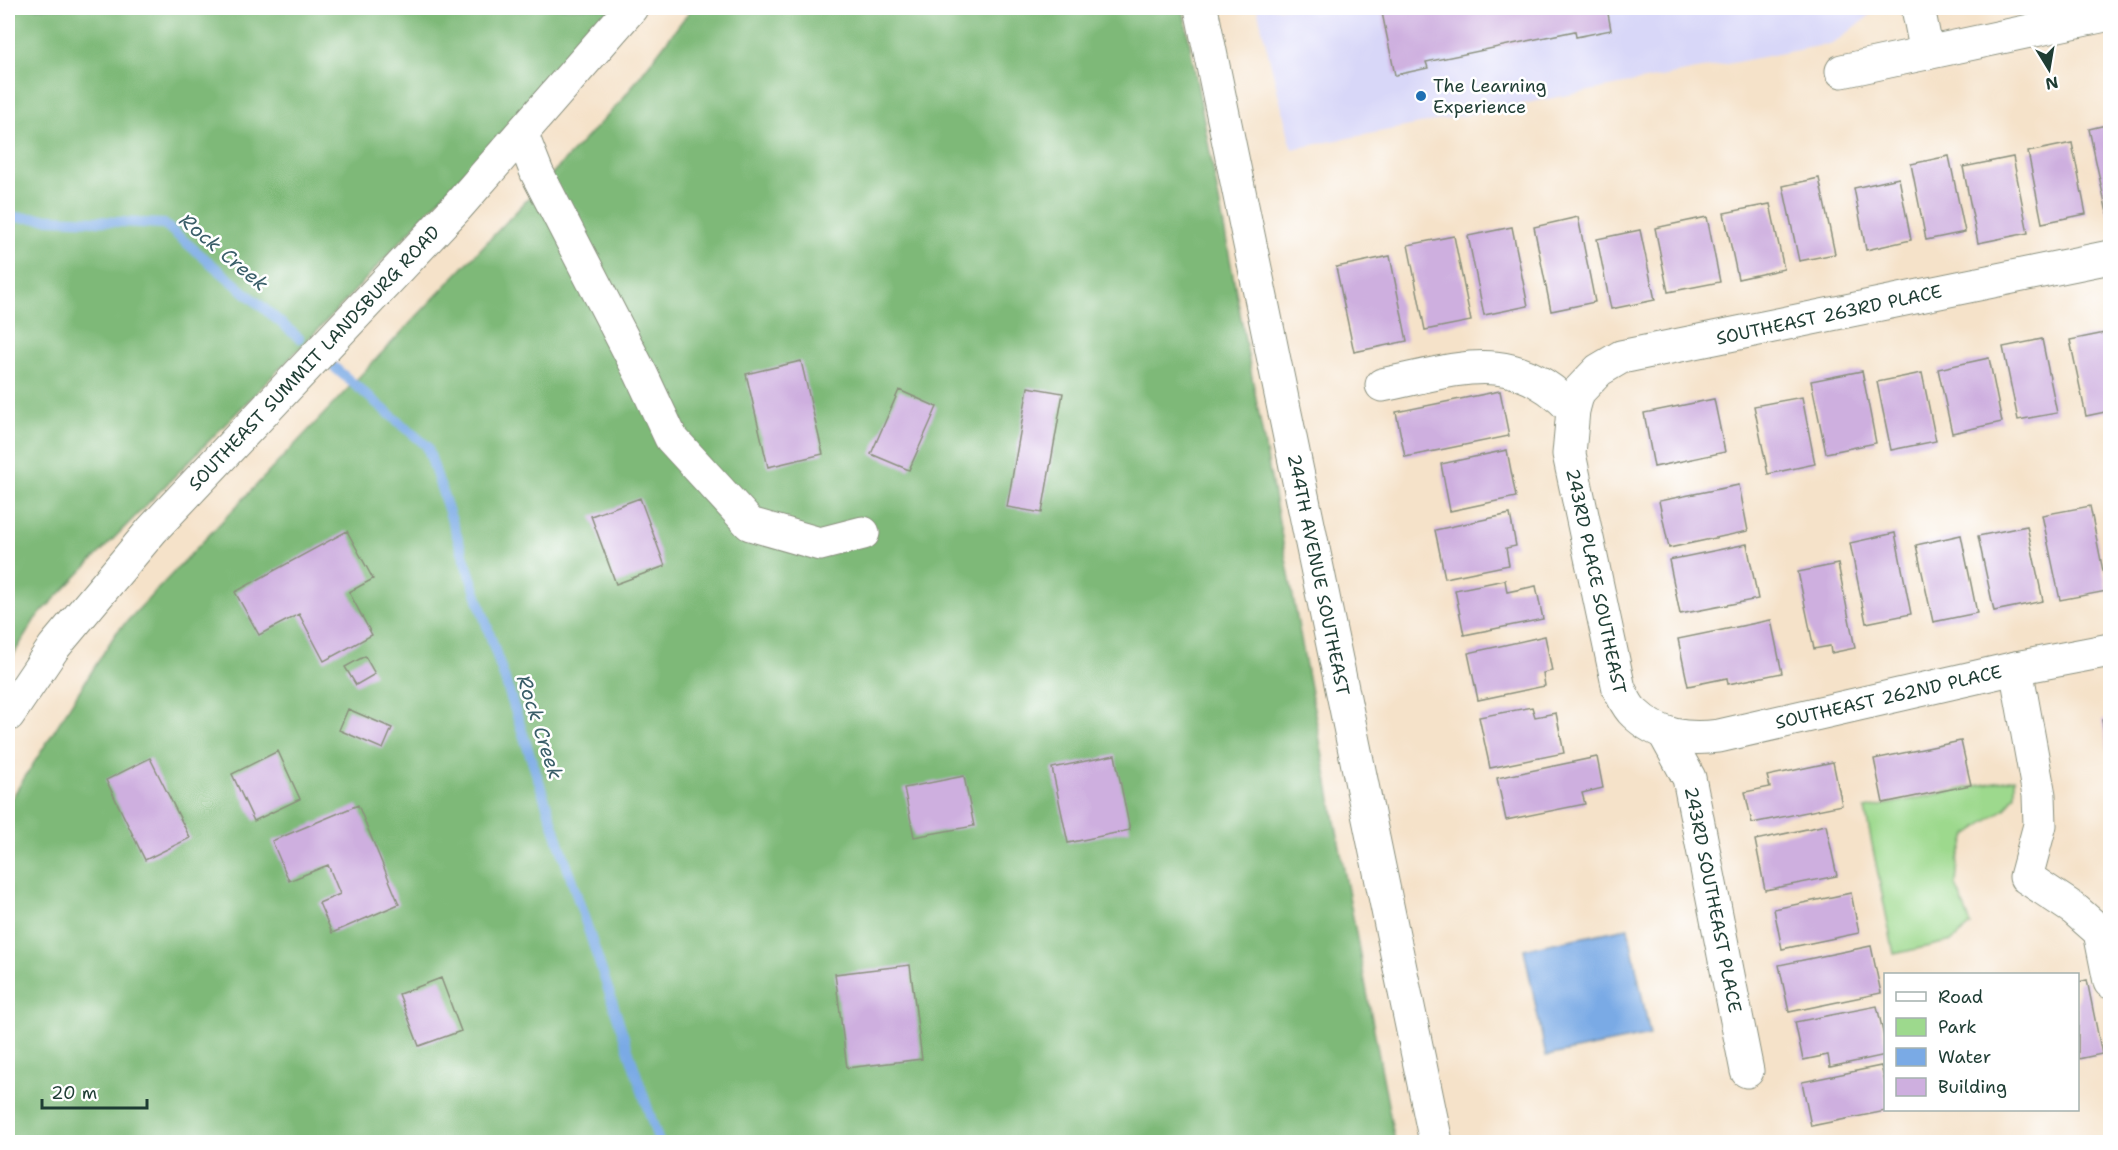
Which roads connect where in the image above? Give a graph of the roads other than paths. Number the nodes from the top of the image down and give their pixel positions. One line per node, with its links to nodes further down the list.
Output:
1 (631, 8): 7 (street, SOUTHEAST SUMMIT LANDSBURG ROAD)
2 (1201, 8): 18 (street, 244TH AVENUE SOUTHEAST)
3 (1918, 8): 5 (street)
4 (2110, 14): 5 (street)
5 (1927, 53): 6 (street)
6 (1842, 70)
7 (522, 135): 11 (street); 14 (street, SOUTHEAST SUMMIT LANDSBURG ROAD)
8 (2110, 257): 10 (street, SOUTHEAST 263RD PLACE)
9 (1382, 385): 10 (street)
10 (1572, 410): 15 (street, 243RD PLACE SOUTHEAST)
11 (863, 533)
12 (2110, 650): 13 (street, SOUTHEAST 262ND PLACE)
13 (2016, 668): 15 (street, SOUTHEAST 262ND PLACE); 16 (street)
14 (8, 716)
15 (1665, 734): 17 (street, 243RD SOUTHEAST PLACE)
16 (2110, 982)
17 (1747, 1071)
18 (1437, 1143)

